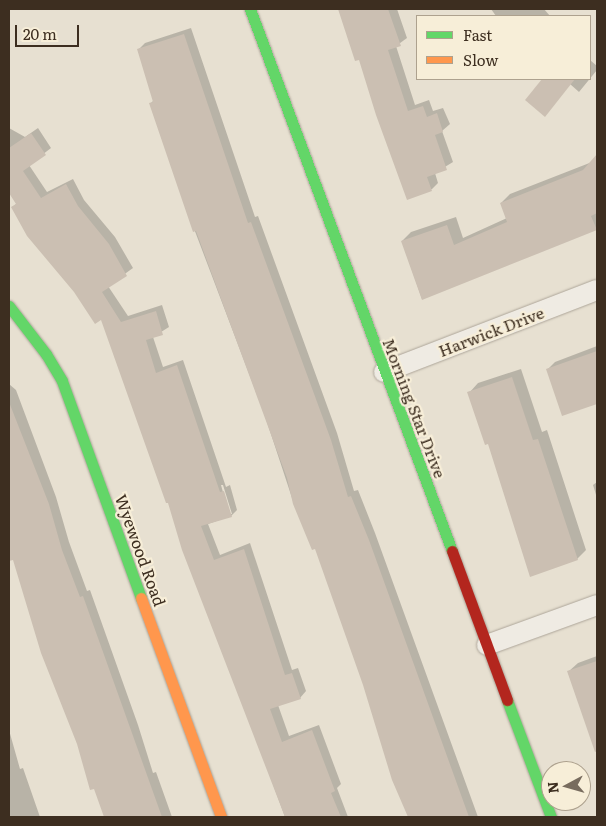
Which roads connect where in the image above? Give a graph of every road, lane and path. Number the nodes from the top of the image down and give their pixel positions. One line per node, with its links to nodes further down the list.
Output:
1 (250, 9): 4 (street, Morning Star Drive)
2 (597, 290): 4 (street, Harwick Drive)
3 (9, 306): 7 (street, Wyewood Road)
4 (384, 372): 6 (street, Morning Star Drive)
5 (597, 605): 6 (street)
6 (487, 646): 8 (street, Morning Star Drive)
7 (221, 817)
8 (551, 817)

